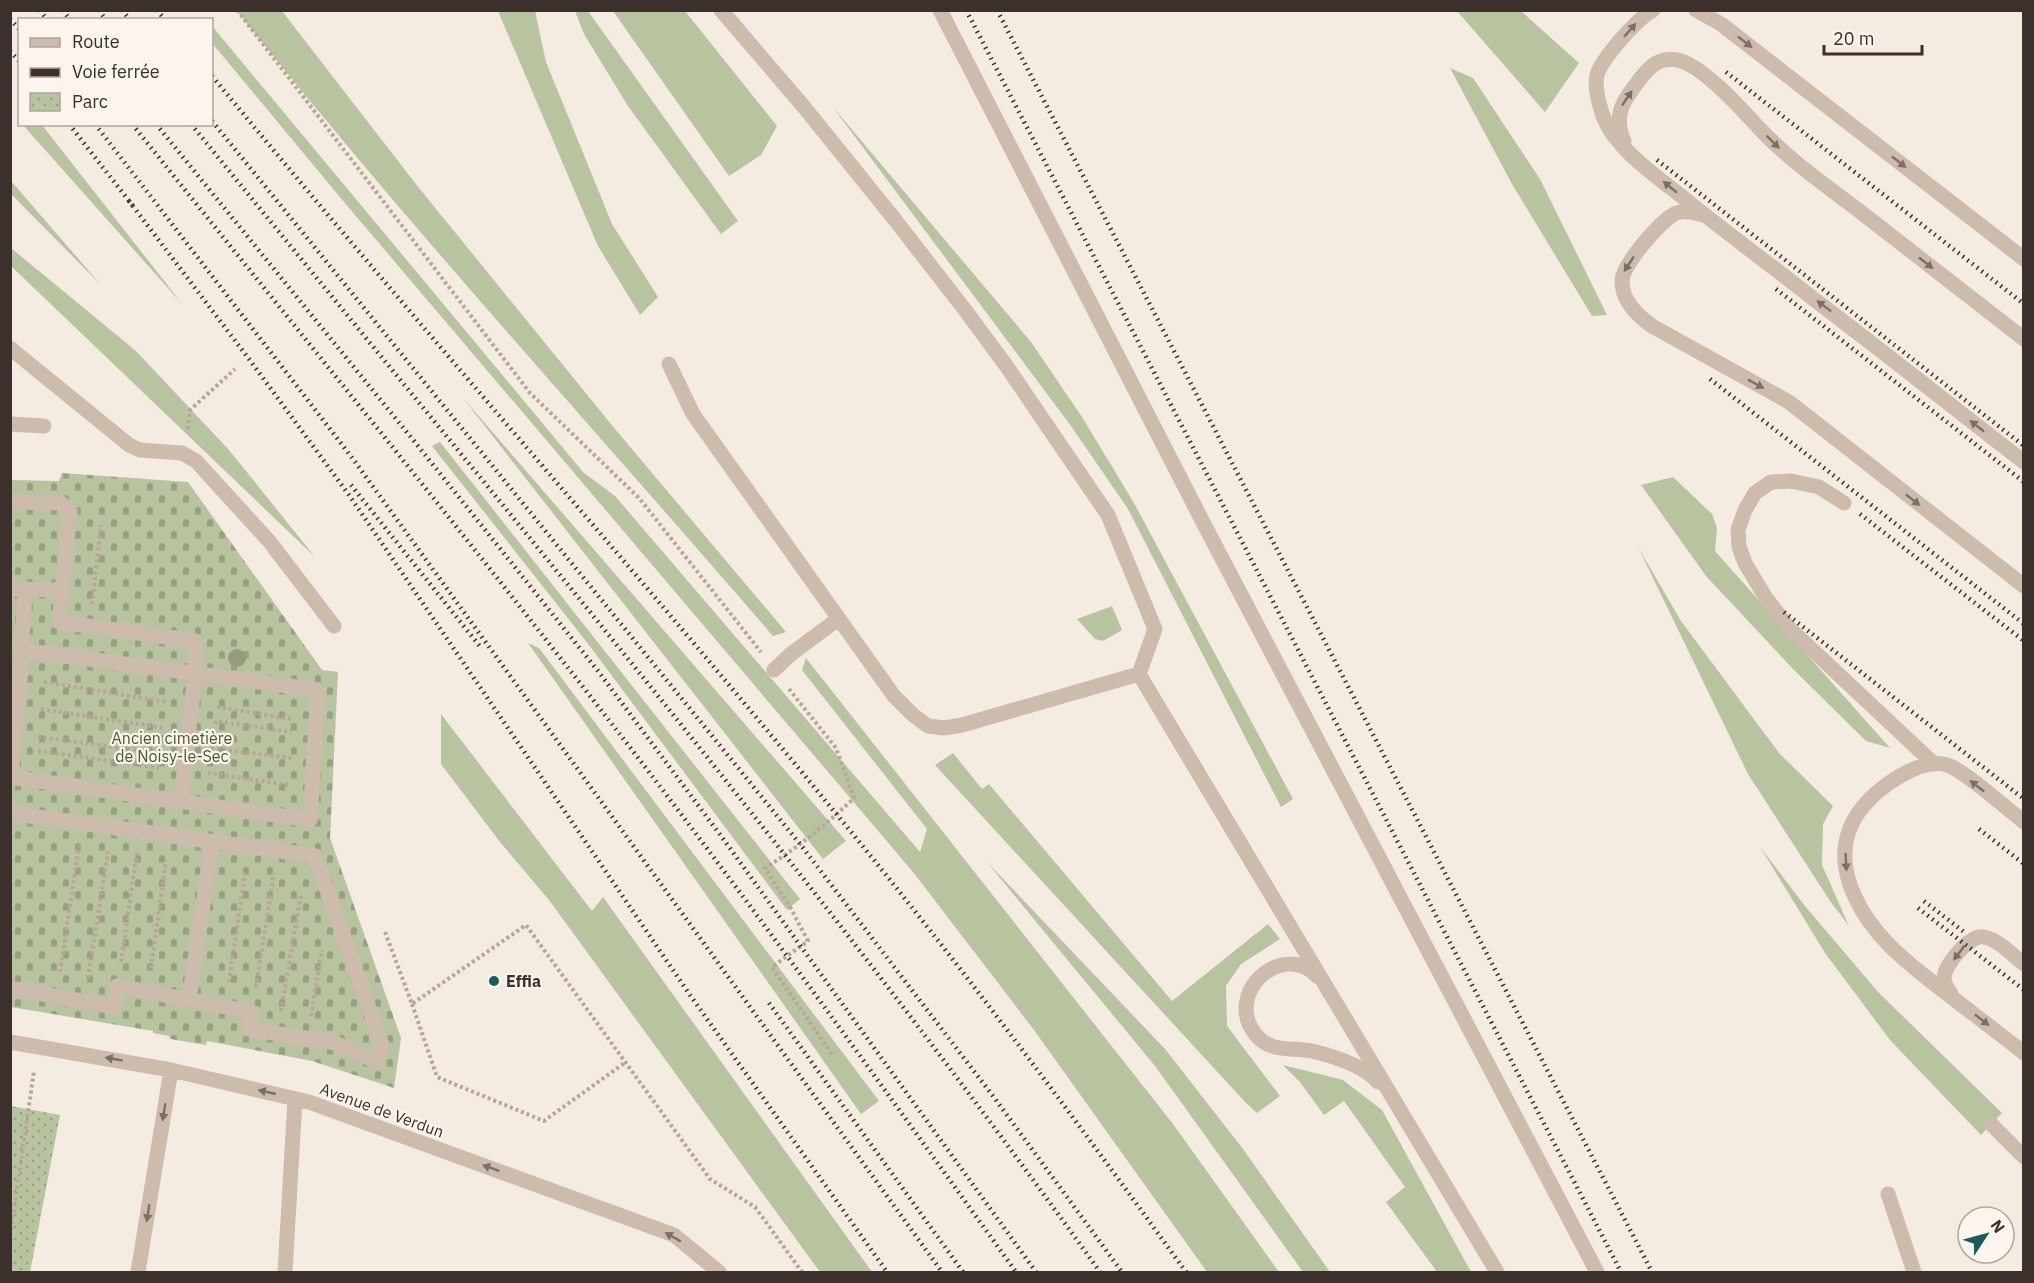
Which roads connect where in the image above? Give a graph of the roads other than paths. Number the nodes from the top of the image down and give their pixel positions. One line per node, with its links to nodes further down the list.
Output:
1 (721, 10): 24 (street)
2 (940, 10): 45 (street)
3 (1696, 10): 7 (street, one-way to 7)
4 (1651, 11): 5 (street, one-way to 4)
5 (1629, 152): 6 (street, one-way to 5); 8 (street, one-way to 8)
6 (1706, 216): 13 (street, one-way to 6); 16 (street, one-way to 16)
7 (2024, 259)
8 (2024, 339)
9 (10, 348): 20 (street)
10 (669, 364): 19 (street)
11 (10, 424): 12 (street)
12 (44, 426)
13 (2024, 462)
14 (10, 502): 18 (street)
15 (1844, 503): 26 (street)
16 (2024, 586)
17 (18, 589): 18 (street); 21 (street)
18 (62, 590): 23 (street)
19 (838, 619): 22 (street); 24 (street)
20 (334, 626)
21 (21, 650): 23 (street); 25 (street)
22 (774, 670)
23 (195, 674): 28 (street); 28 (street)
24 (1139, 674): 33 (street)
25 (15, 679): 27 (street)
26 (1933, 763): 30 (street, one-way to 26); 35 (street, one-way to 35)
27 (11, 777): 28 (street)
28 (181, 801)
29 (10, 813): 31 (street)
30 (2024, 822)
31 (212, 842): 36 (street); 36 (street)
32 (2024, 964): 35 (street, one-way to 35)
33 (1324, 983): 41 (street); 41 (street)
34 (10, 988): 36 (street)
35 (1954, 999): 38 (street, one-way to 38)
36 (189, 1000)
37 (10, 1042): 39 (street, Avenue de Verdun, one-way to 37)
38 (2024, 1053)
39 (171, 1070): 40 (street, Avenue de Verdun, one-way to 39); 46 (street, one-way to 46)
40 (295, 1099): 47 (street); 48 (street, Avenue de Verdun, one-way to 40)
41 (1394, 1102): 49 (street)
42 (1991, 1124): 43 (street)
43 (2024, 1157)
44 (1888, 1194): 52 (street)
45 (1588, 1256): 50 (street); 51 (street)
46 (138, 1272)
47 (285, 1272)
48 (719, 1272)
49 (1497, 1272)
50 (1583, 1272)
51 (1597, 1272)
52 (1914, 1272)

